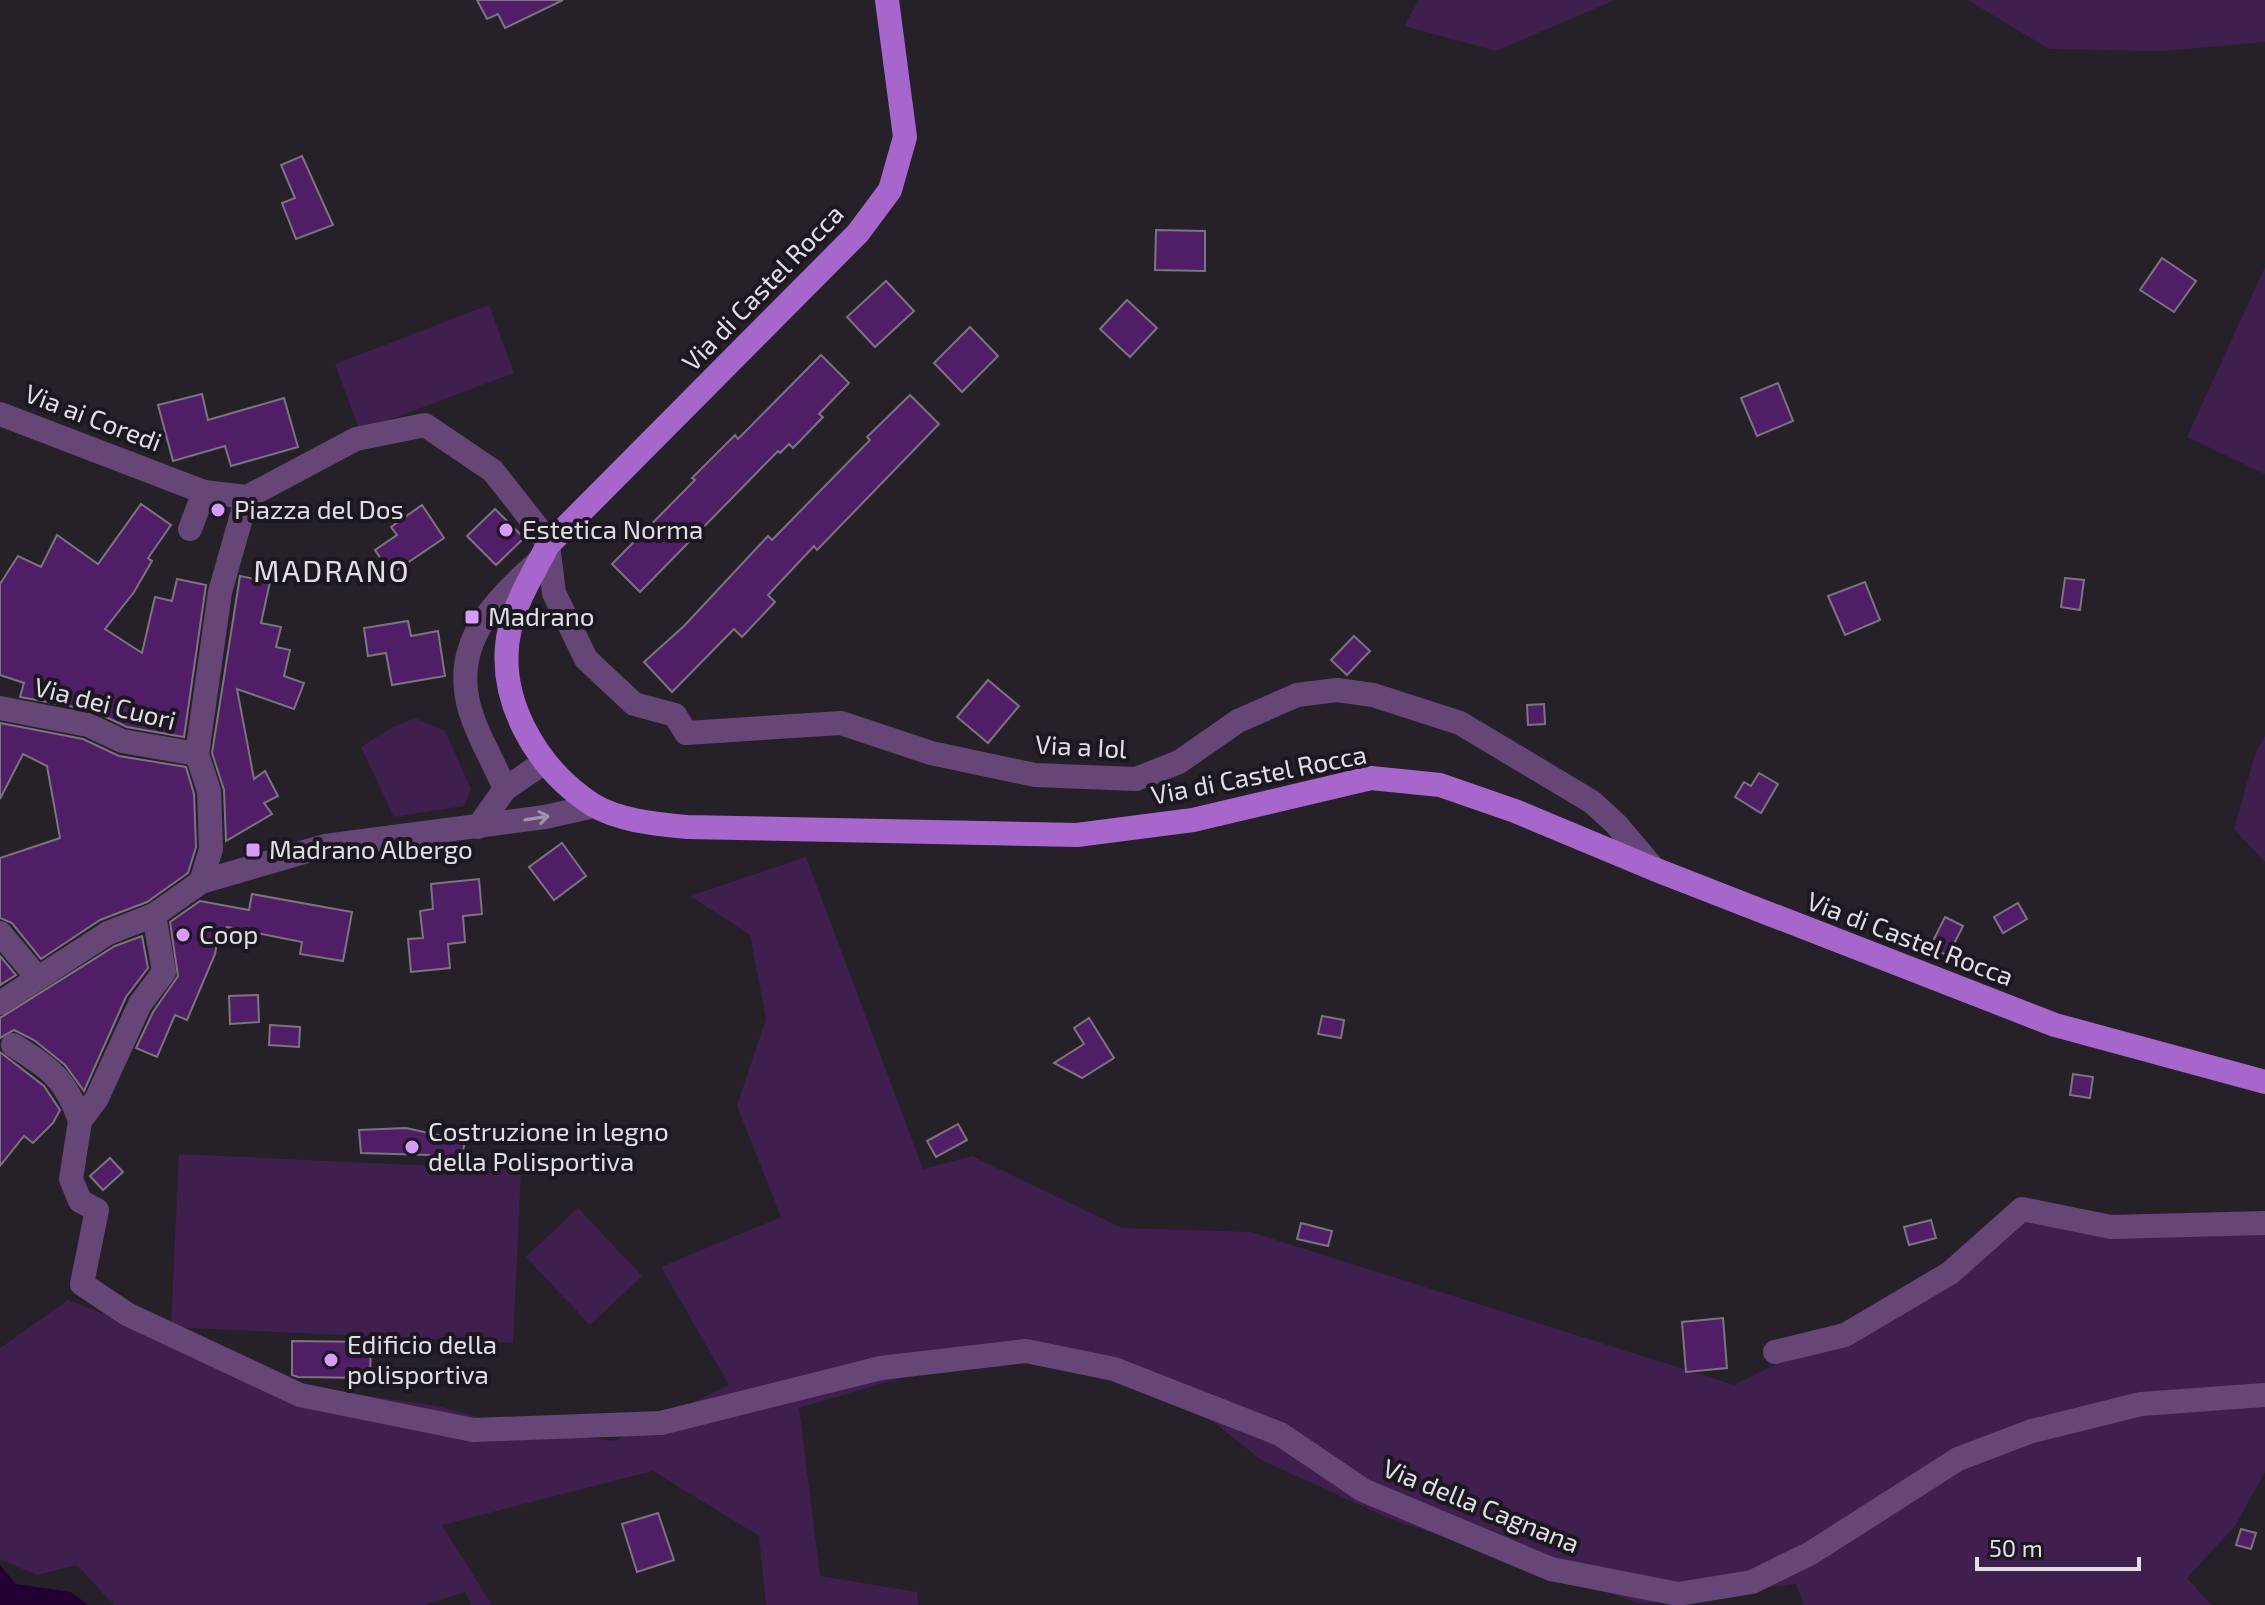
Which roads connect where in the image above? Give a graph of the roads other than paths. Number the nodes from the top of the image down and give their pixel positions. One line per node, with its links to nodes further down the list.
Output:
1 (887, 0): 6 (main road, Via di Castel Rocca)
2 (0, 414): 3 (street, Via ai Coredi)
3 (204, 492): 4 (street); 5 (street)
4 (247, 497): 6 (street); 8 (street)
5 (190, 529)
6 (544, 553): 9 (main road, Via di Castel Rocca); 10 (street, Via di Castel Rocca); 13 (street, Via a Iol)
7 (0, 708): 8 (street, Via dei Cuori)
8 (197, 754): 14 (street)
9 (543, 763): 10 (street); 11 (main road, Via di Castel Rocca)
10 (505, 789): 12 (street)
11 (594, 806): 12 (street, one-way to 11); 13 (main road, Via di Castel Rocca)
12 (478, 827): 14 (street)
13 (1654, 869): 20 (main road, Via di Castel Rocca)
14 (201, 882): 15 (street)
15 (154, 915): 17 (street); 21 (street)
16 (0, 933): 17 (street)
17 (36, 976): 18 (street)
18 (0, 1003)
19 (13, 1045): 21 (street)
20 (2265, 1082)
21 (80, 1121): 24 (street, Via della Cagnana)
22 (2265, 1223): 23 (street)
23 (1775, 1352)
24 (2265, 1395)

